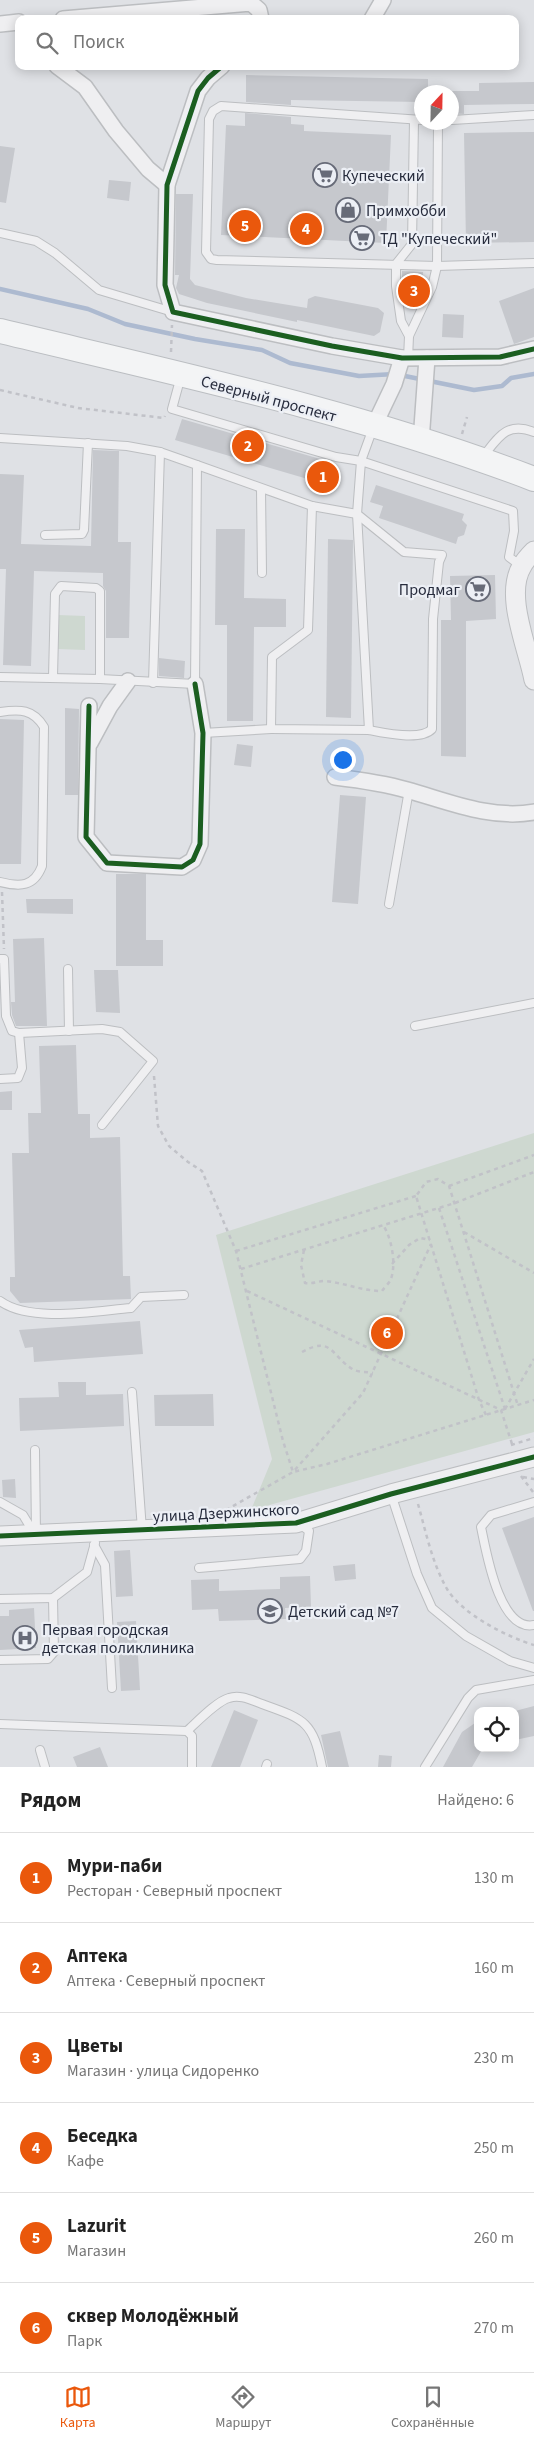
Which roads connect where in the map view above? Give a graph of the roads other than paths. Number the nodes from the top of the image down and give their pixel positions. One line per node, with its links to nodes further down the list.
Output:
1 (383, 0): 4 (street)
2 (110, 15): 3 (street)
3 (260, 15)
4 (374, 15)
5 (15, 22): 6 (street)
6 (0, 24)
7 (62, 70): 14 (street)
8 (217, 70): 14 (street)
9 (534, 115): 11 (lane)
10 (414, 120): 17 (lane)
11 (459, 120)
12 (418, 130): 17 (lane)
13 (438, 130): 18 (lane)
14 (167, 185): 19 (street)
15 (0, 233): 19 (lane)
16 (534, 263): 18 (lane)
17 (396, 264): 18 (lane); 21 (lane)
18 (437, 266): 21 (lane)
19 (173, 316): 24 (street)
20 (0, 331): 25 (main road, Северный проспект)
21 (409, 336): 24 (lane)
22 (534, 349): 23 (street)
23 (427, 358): 24 (street); 29 (street)
24 (402, 362): 26 (street)
25 (182, 374): 26 (main road, Северный проспект); 33 (lane)
26 (374, 426): 29 (main road, Северный проспект); 33 (lane)
27 (534, 432): 32 (lane)
28 (0, 438): 30 (lane)
29 (421, 441): 32 (main road, Северный проспект)
30 (88, 443): 31 (lane); 39 (lane)
31 (160, 452): 34 (lane); 48 (lane)
32 (481, 460): 35 (main road, Северный проспект)
33 (361, 461): 38 (lane); 41 (lane)
34 (197, 465): 36 (lane); 49 (lane)
35 (534, 479)
36 (261, 489): 37 (lane); 42 (lane)
37 (312, 506): 38 (lane); 52 (lane)
38 (357, 514): 53 (lane); 53 (lane)
39 (45, 535)
40 (534, 551): 41 (street)
41 (521, 566): 46 (street)
42 (262, 573)
43 (0, 677): 44 (lane)
44 (53, 678): 45 (lane); 45 (lane)
45 (100, 679): 47 (lane)
46 (534, 680)
47 (128, 681): 48 (lane); 55 (street)
48 (153, 683): 49 (lane)
49 (195, 684): 54 (street)
50 (89, 706): 55 (street)
51 (0, 712): 59 (lane)
52 (271, 729): 53 (lane); 54 (lane)
53 (369, 730)
54 (203, 733): 55 (street)
55 (88, 746)
56 (335, 777): 57 (street)
57 (409, 790): 58 (street); 60 (lane)
58 (534, 812)
59 (1, 883)
60 (389, 904)
61 (2, 959): 64 (lane)
62 (68, 969): 66 (lane)
63 (534, 1003): 65 (lane)
64 (3, 1016): 67 (lane)
65 (415, 1026)
66 (69, 1031): 67 (lane); 69 (lane)
67 (19, 1033): 68 (lane)
68 (0, 1079)
69 (102, 1125)
70 (184, 1295): 71 (lane)
71 (0, 1301)
72 (132, 1392): 79 (lane)
73 (34, 1450): 80 (lane)
74 (534, 1457): 75 (street, улица Дзержинского)
75 (391, 1494): 78 (street, улица Дзержинского); 88 (lane)
76 (0, 1502): 80 (lane)
77 (534, 1502): 86 (lane)
78 (299, 1522): 79 (street, улица Дзержинского); 83 (lane)
79 (142, 1530): 82 (street, улица Дзержинского)
80 (36, 1535): 81 (street, улица Дзержинского); 82 (street, улица Дзержинского)
81 (0, 1536)
82 (96, 1539): 84 (lane); 90 (lane)
83 (199, 1568)
84 (53, 1598): 85 (lane); 87 (lane)
85 (0, 1599)
86 (534, 1625)
87 (0, 1660)
88 (534, 1668)
89 (534, 1680): 97 (lane)
90 (112, 1688)
91 (0, 1724): 92 (lane)
92 (187, 1730): 95 (lane); 96 (lane)
93 (40, 1750): 94 (lane)
94 (45, 1767)
95 (192, 1767)
96 (322, 1767)
97 (426, 1767)

